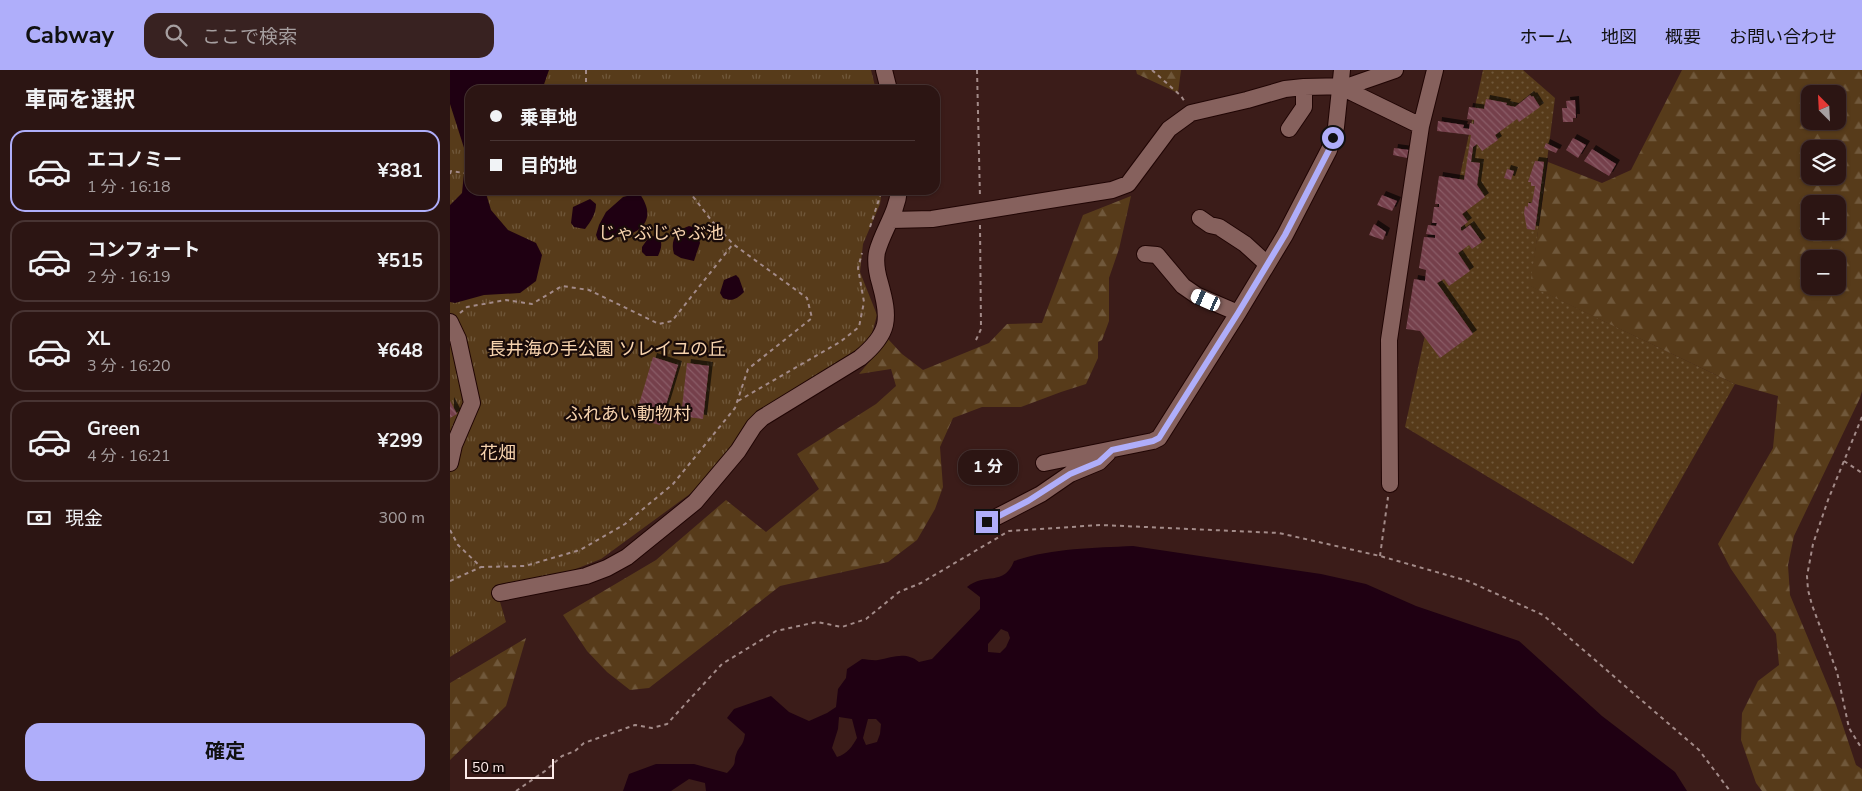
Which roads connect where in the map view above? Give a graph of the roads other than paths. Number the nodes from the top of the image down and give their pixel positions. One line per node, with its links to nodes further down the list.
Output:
1 (884, 70): 5 (street)
2 (1342, 70): 7 (street)
3 (1395, 70): 7 (street)
4 (1435, 70): 8 (street)
5 (888, 85)
6 (1304, 87): 7 (street); 9 (street); 12 (street)
7 (1341, 87): 8 (street); 14 (street)
8 (1421, 126): 20 (street)
9 (1289, 129)
10 (899, 195): 12 (street)
11 (1200, 218): 14 (street)
12 (891, 220): 22 (street)
13 (1145, 254): 15 (street)
14 (1268, 264): 15 (street)
15 (1238, 313): 17 (street)
16 (453, 319): 18 (street)
17 (1112, 450): 19 (street); 21 (street)
18 (450, 463)
19 (1044, 463)
20 (1390, 484)
21 (987, 522)
22 (500, 593)

